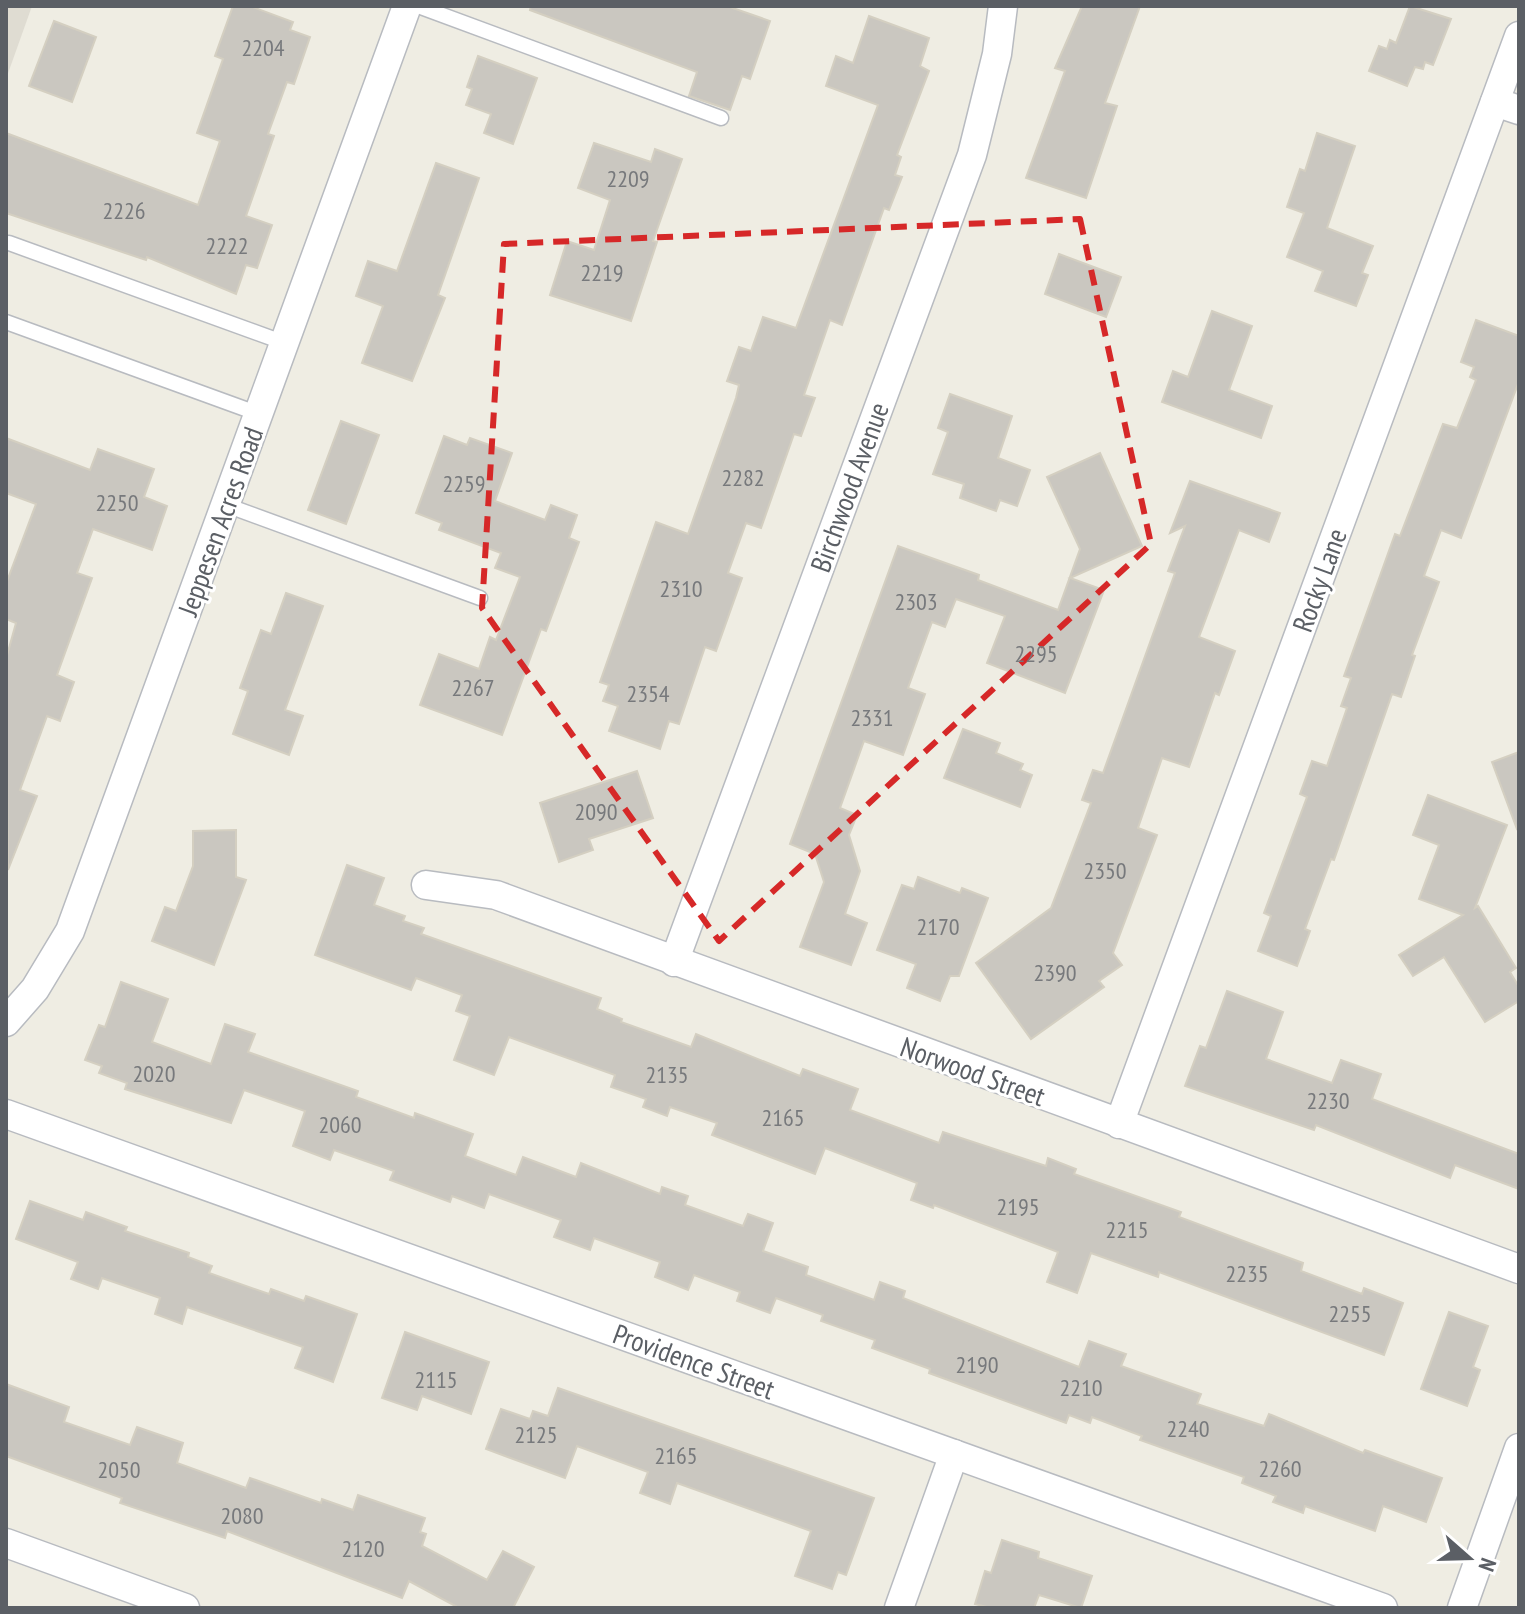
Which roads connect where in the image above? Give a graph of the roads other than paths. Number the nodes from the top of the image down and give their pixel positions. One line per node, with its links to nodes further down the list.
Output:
1 (407, 6): 9 (street, Jeppesen Acres Road)
2 (418, 6): 6 (lane)
3 (1003, 6): 14 (street, Birchwood Avenue)
4 (1519, 36): 5 (street, Rocky Lane)
5 (1507, 106): 17 (street, Rocky Lane)
6 (721, 118)
7 (9, 243): 9 (lane)
8 (6, 322): 10 (lane)
9 (285, 343): 10 (street, Jeppesen Acres Road)
10 (259, 414): 11 (street, Jeppesen Acres Road)
11 (226, 505): 12 (lane); 15 (street, Jeppesen Acres Road)
12 (480, 598)
13 (426, 885): 14 (street, Norwood Street)
14 (674, 962): 17 (street, Norwood Street)
15 (6, 1022)
16 (6, 1114): 20 (street, Providence Street)
17 (1119, 1124): 18 (street, Norwood Street)
18 (1519, 1269)
19 (1519, 1448): 25 (street)
20 (954, 1454): 23 (street); 24 (street, Providence Street)
21 (6, 1543): 22 (street)
22 (185, 1608)
23 (899, 1608)
24 (1383, 1608)
25 (1462, 1608)

